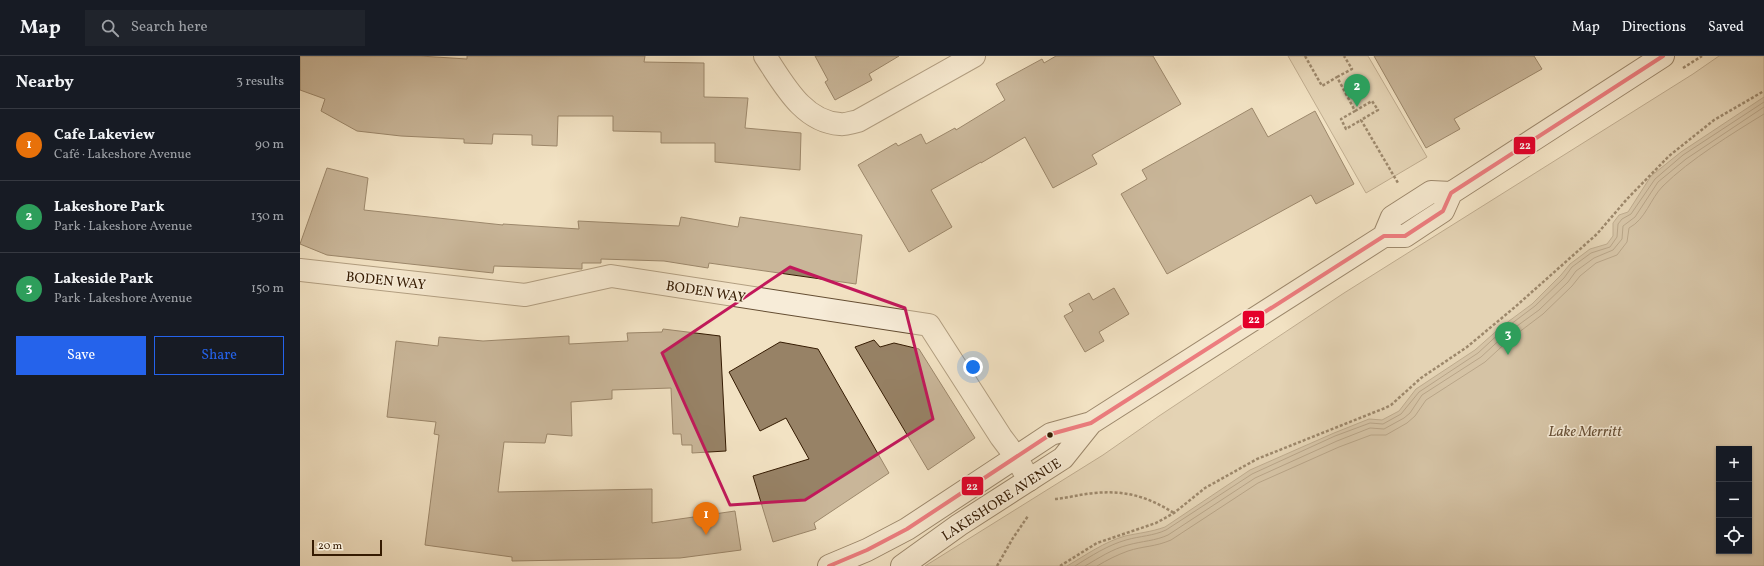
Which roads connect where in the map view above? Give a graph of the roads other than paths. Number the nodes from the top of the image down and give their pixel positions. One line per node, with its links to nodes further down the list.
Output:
1 (764, 56): 2 (main road)
2 (974, 56)
3 (1663, 56): 5 (main road, LAKESHORE AVENUE)
4 (300, 270): 6 (main road, BODEN WAY)
5 (1091, 423): 6 (main road, LAKESHORE AVENUE); 7 (main road, LAKESHORE AVENUE)
6 (1016, 457): 7 (main road, BODEN WAY); 8 (main road, LAKESHORE AVENUE)
7 (1029, 480): 9 (main road, LAKESHORE AVENUE)
8 (830, 566)
9 (902, 566)

